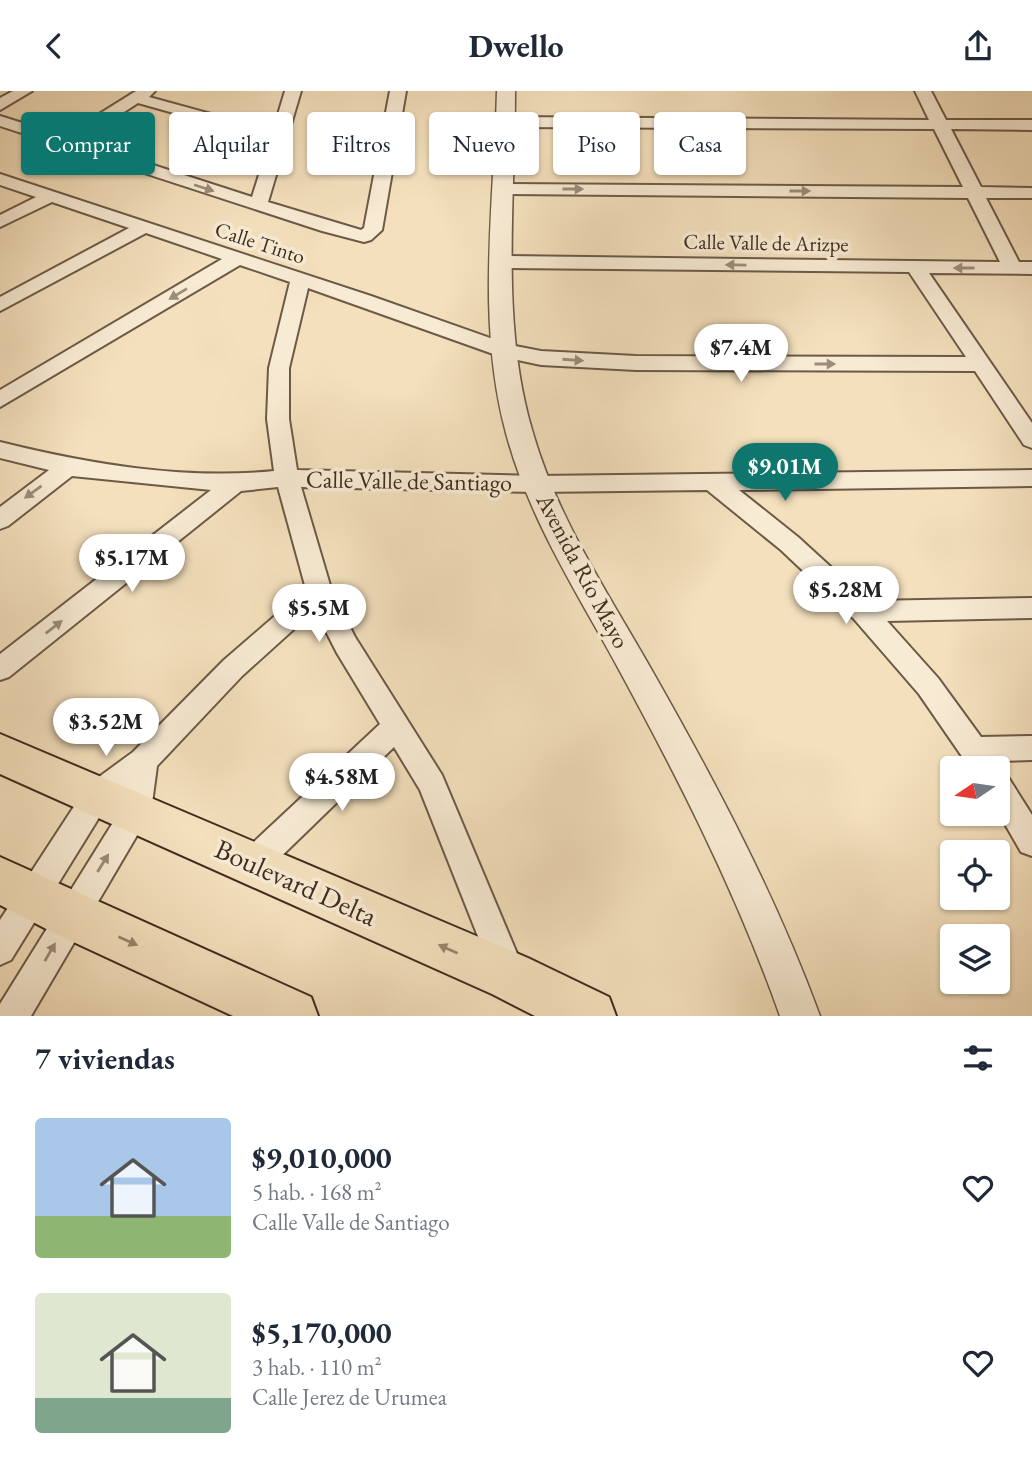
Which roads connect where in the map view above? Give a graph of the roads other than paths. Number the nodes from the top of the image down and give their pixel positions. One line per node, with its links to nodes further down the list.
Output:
1 (24, 91): 7 (street)
2 (293, 91): 10 (street)
3 (398, 91): 25 (street)
4 (506, 91): 11 (street, Avenida Río Mayo)
5 (923, 91): 14 (street)
6 (142, 95): 8 (street); 9 (street)
7 (0, 105)
8 (114, 112)
9 (196, 112)
10 (287, 112)
11 (506, 112)
12 (0, 121): 16 (street)
13 (539, 122): 14 (street)
14 (940, 124): 15 (street); 22 (street)
15 (1032, 125)
16 (21, 128)
17 (155, 172): 25 (street, one-way to 25)
18 (267, 175): 25 (street)
19 (505, 175): 21 (street, Avenida Río Mayo)
20 (0, 179): 24 (street, Calle Tinto)
21 (505, 189): 22 (street, one-way to 22); 29 (street, Avenida Río Mayo)
22 (972, 192): 23 (street); 31 (street)
23 (1032, 193)
24 (51, 196): 26 (street); 27 (street, Calle Tinto)
25 (258, 205)
26 (0, 222)
27 (142, 228): 28 (street, Calle Tinto); 33 (street)
28 (236, 259): 32 (street, Calle Tinto); 36 (street, one-way to 36)
29 (500, 262): 30 (street, Calle Valle de Arizpe, one-way to 29); 34 (street, Avenida Río Mayo)
30 (916, 268): 31 (street, Calle Valle de Arizpe, one-way to 30); 35 (street)
31 (1022, 268)
32 (300, 280): 34 (street, Calle Tinto); 40 (street)
33 (0, 305)
34 (506, 351): 35 (street, Calle Tinto, one-way to 35); 44 (street, Avenida Río Mayo)
35 (982, 364): 37 (street)
36 (0, 400)
37 (1032, 440)
38 (0, 450): 39 (street, Calle Valle de Santiago)
39 (68, 467): 43 (street, Calle Valle de Santiago); 45 (street, one-way to 45)
40 (287, 478): 43 (street, Calle Valle de Santiago); 44 (street, Calle Valle de Santiago); 46 (street)
41 (1032, 478): 42 (street, Calle Valle de Santiago)
42 (711, 481): 44 (street, Calle Valle de Santiago); 48 (street)
43 (235, 483): 49 (street, one-way to 43)
44 (537, 484): 66 (street, Avenida Río Mayo)
45 (0, 520)
46 (319, 592): 50 (street); 55 (street)
47 (1032, 608): 48 (street)
48 (864, 611): 53 (street)
49 (0, 669)
50 (396, 727): 59 (street); 62 (street)
51 (1032, 748): 54 (street)
52 (0, 753): 56 (main road, Boulevard Delta)
53 (979, 756)
54 (990, 756)
55 (143, 761): 56 (street); 56 (street)
56 (117, 803): 59 (main road, Boulevard Delta); 60 (street, one-way to 56); 60 (street)
57 (1010, 806): 58 (street)
58 (1032, 842)
59 (253, 863): 62 (main road, Boulevard Delta, one-way to 59)
60 (35, 897): 61 (street); 63 (street, one-way to 60); 64 (main road, one-way to 64)
61 (0, 949)
62 (510, 977): 65 (main road, Boulevard Delta)
63 (12, 1016)
64 (292, 1016)
65 (590, 1016)
66 (800, 1016)

